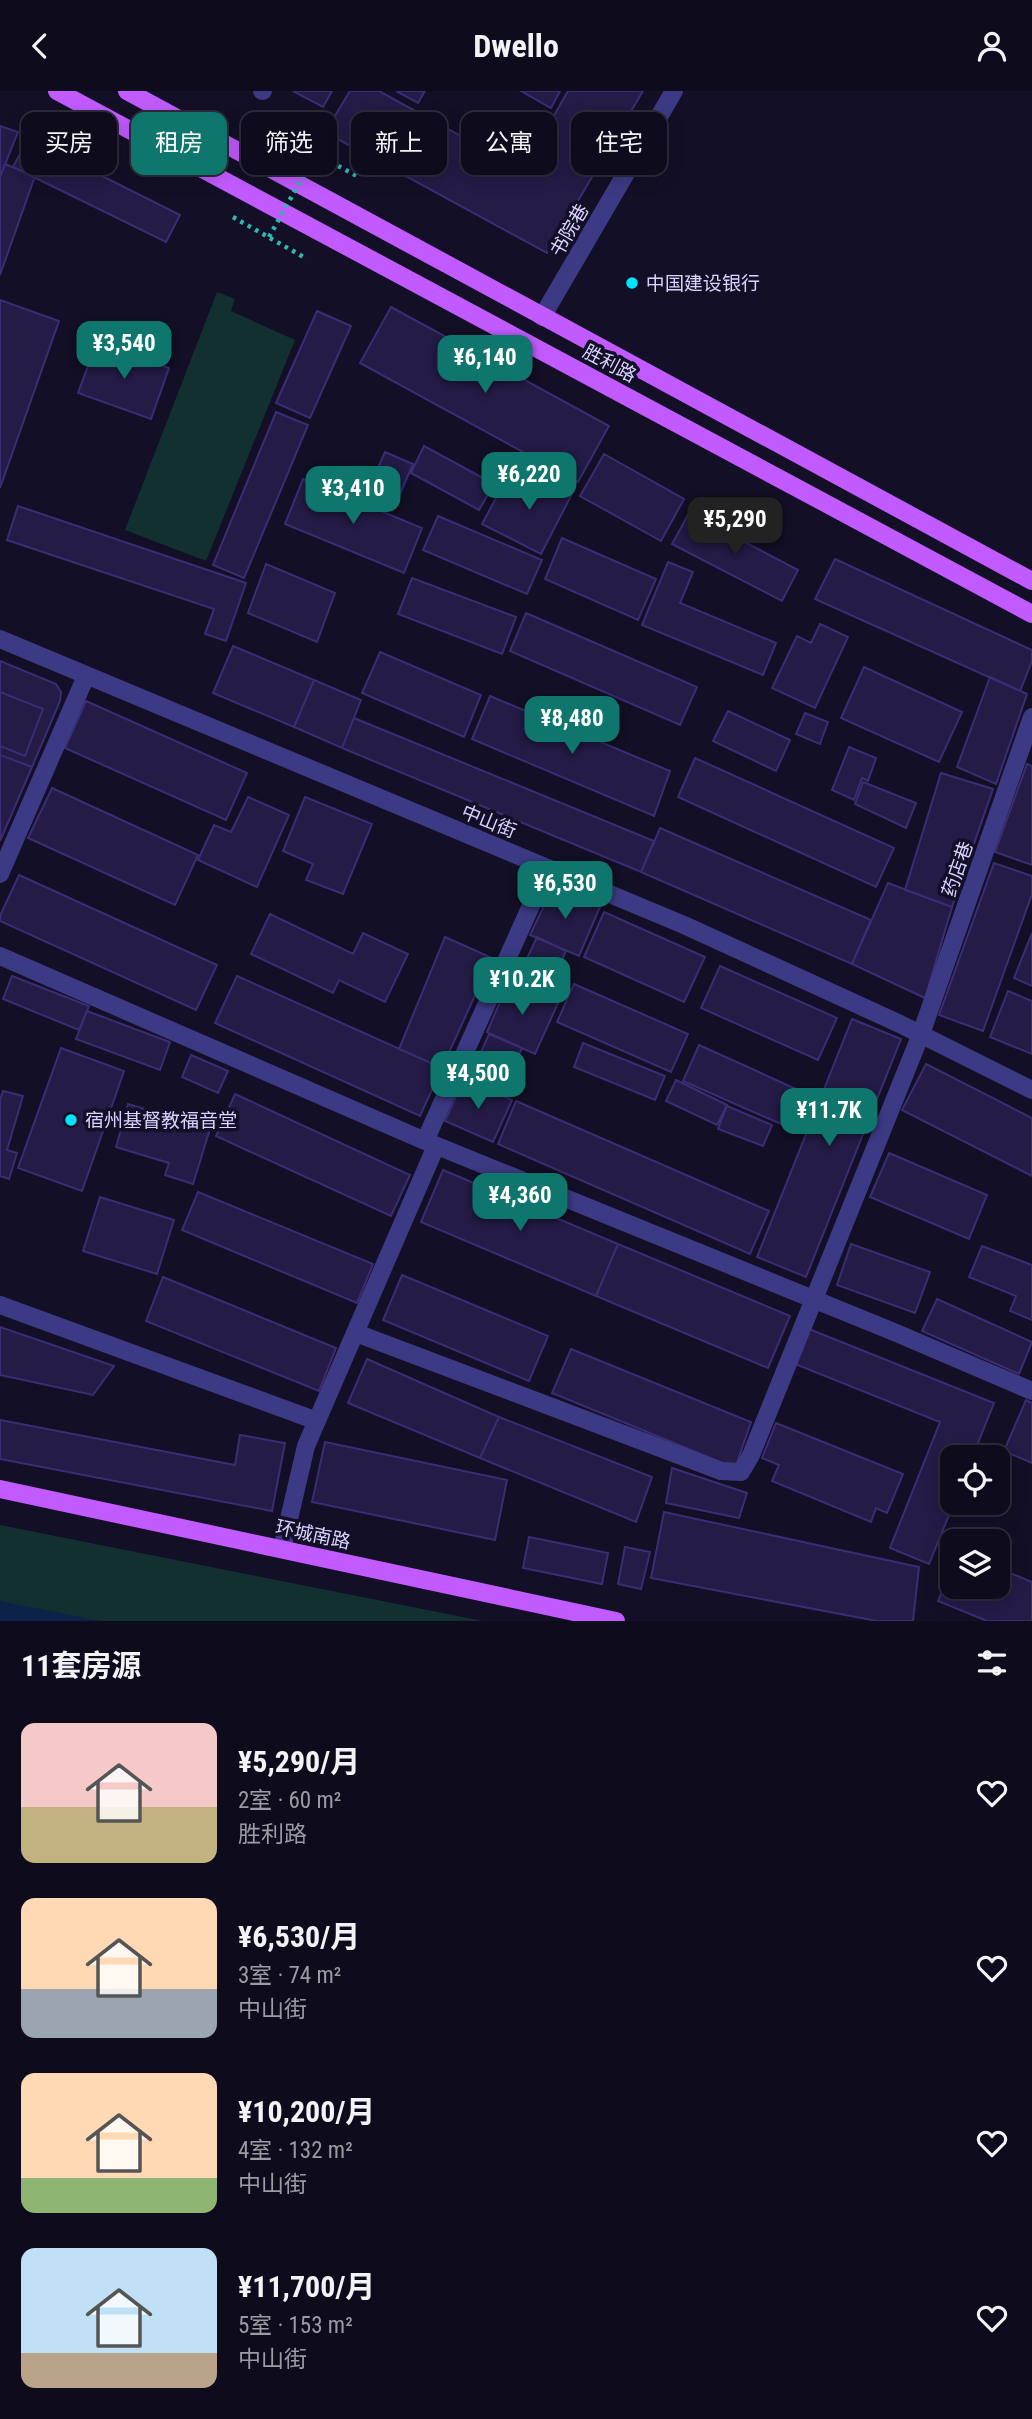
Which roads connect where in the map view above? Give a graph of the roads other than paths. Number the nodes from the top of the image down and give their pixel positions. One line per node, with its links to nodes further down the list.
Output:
1 (57, 91): 6 (main road, 胜利路)
2 (127, 91): 4 (main road, 胜利路)
3 (674, 91): 4 (street, 书院巷)
4 (542, 317): 5 (main road, 胜利路)
5 (1032, 581)
6 (1032, 614)
7 (0, 639): 8 (street, 中山街)
8 (86, 676): 10 (street, 中山街); 11 (street)
9 (1032, 717): 13 (street, 药店巷)
10 (548, 868): 13 (street, 中山街); 15 (street)
11 (0, 874)
12 (0, 956): 15 (street)
13 (921, 1034): 14 (street, 中山街); 16 (street, 药店巷)
14 (1032, 1090)
15 (430, 1144): 16 (street); 18 (street)
16 (813, 1299): 18 (street, 药店巷); 19 (street)
17 (0, 1305): 20 (street)
18 (356, 1333): 20 (street)
19 (1032, 1391)
20 (317, 1422): 22 (street)
21 (0, 1489): 22 (main road, 环城南路)
22 (282, 1549): 23 (main road, 环城南路)
23 (616, 1621)

